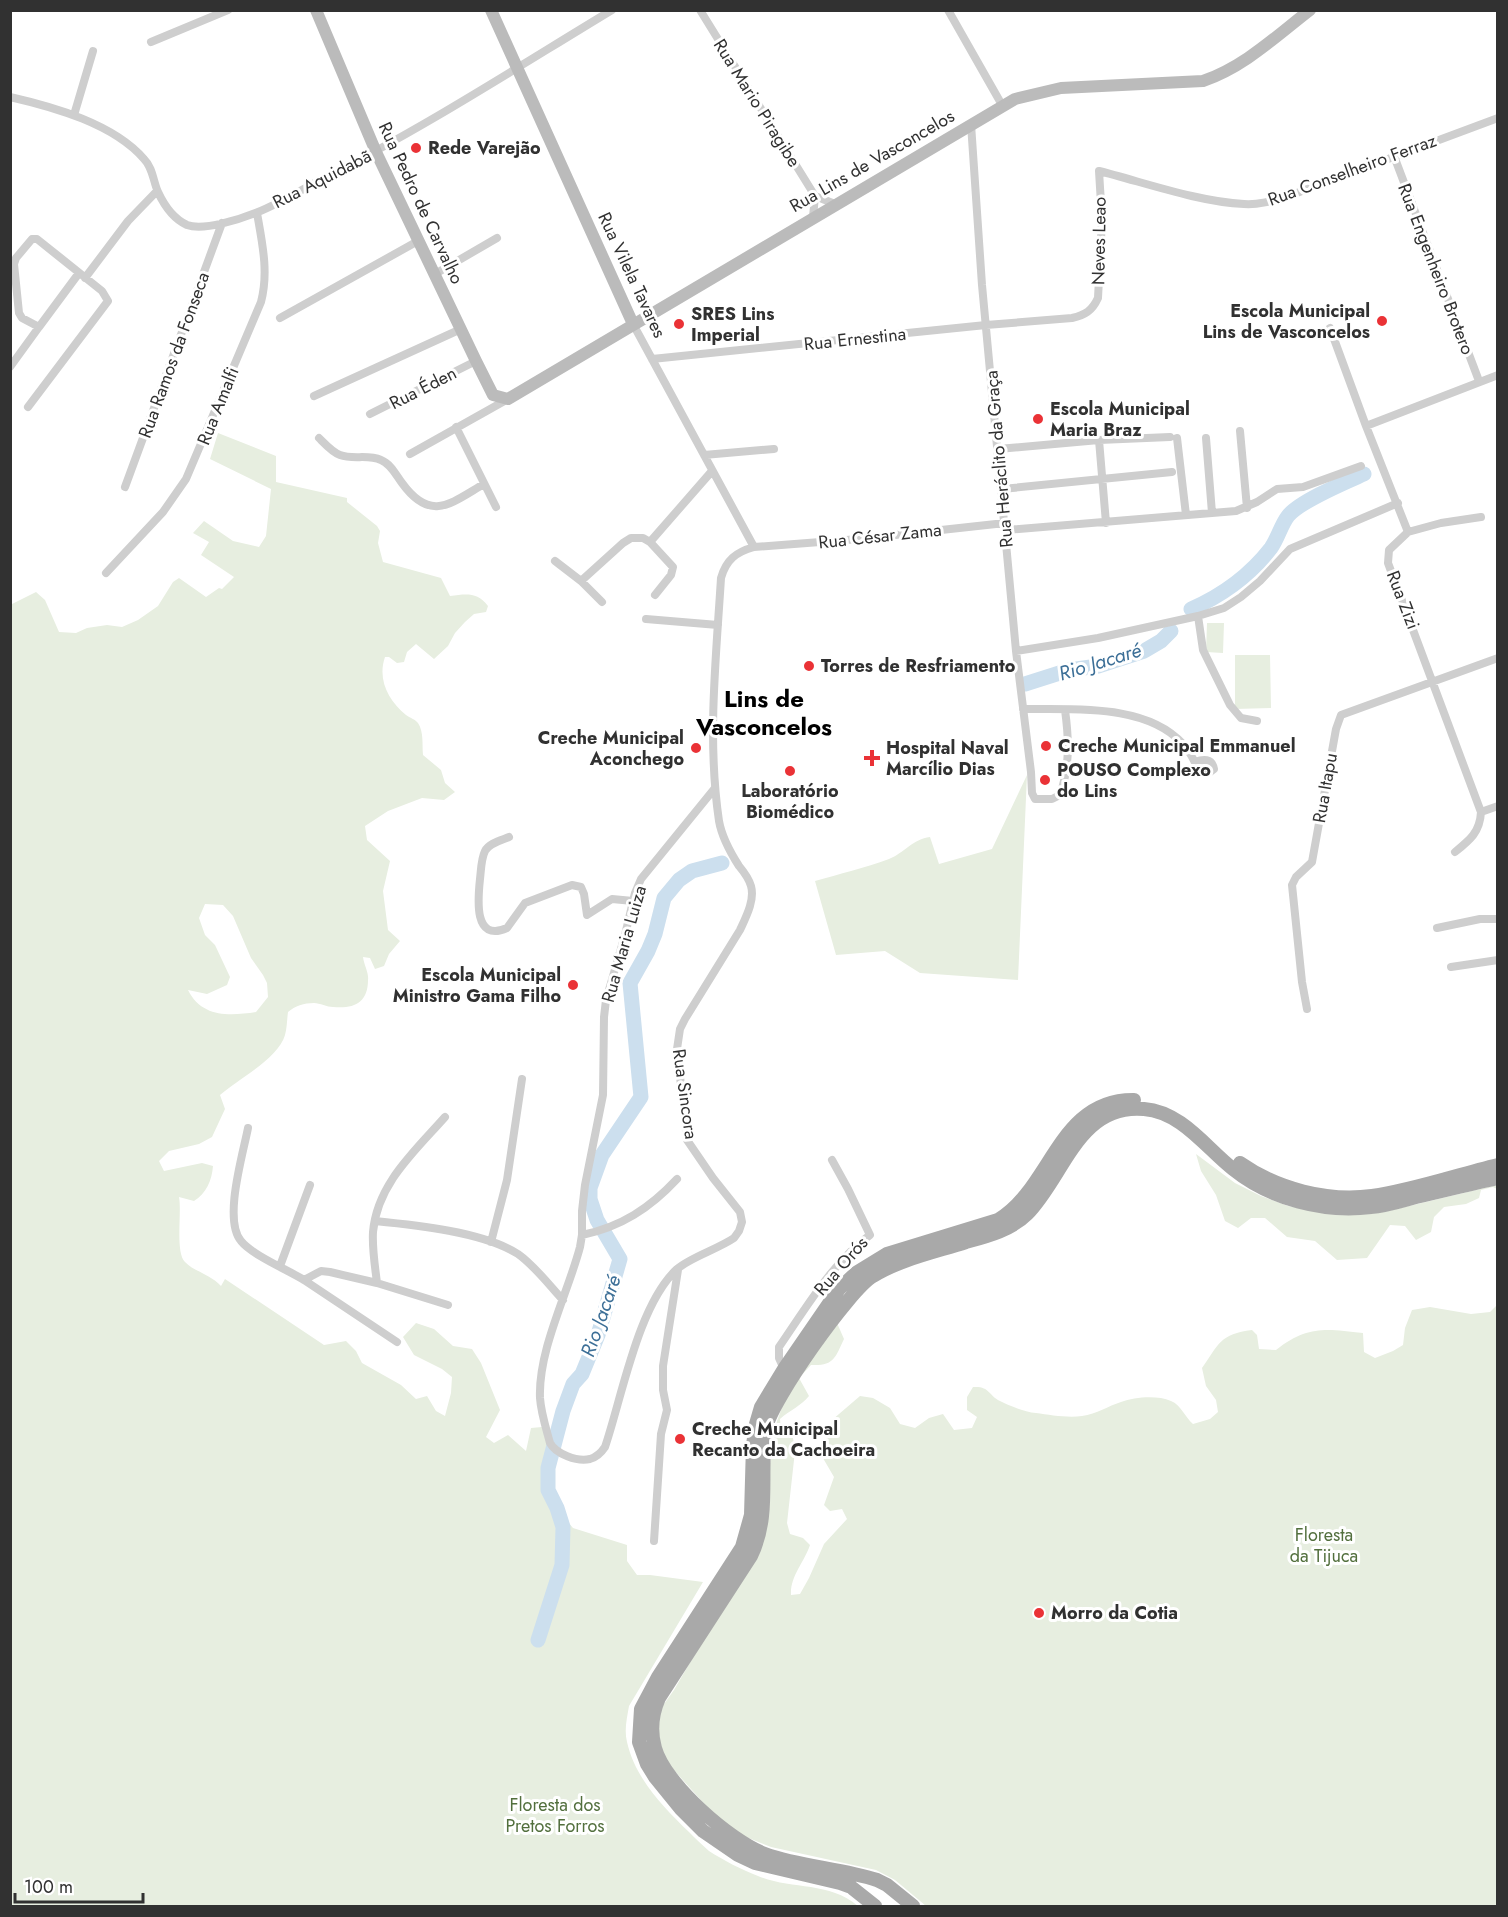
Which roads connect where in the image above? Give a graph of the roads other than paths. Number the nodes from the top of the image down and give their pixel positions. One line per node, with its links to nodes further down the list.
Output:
1 (228, 10): 8 (street)
2 (316, 10): 16 (street, Rua Pedro de Carvalho)
3 (491, 10): 10 (street, Rua Vilela Tavares)
4 (612, 10): 10 (street, Rua Aquidabã)
5 (700, 10): 20 (street, Rua Mario Piragibe)
6 (1310, 10): 12 (street, Rua Lins de Vasconcelos)
7 (949, 11): 12 (street)
8 (151, 42)
9 (93, 51): 13 (street)
10 (518, 67): 16 (street, Rua Aquidabã); 30 (street, Rua Vilela Tavares)
11 (10, 97): 13 (street, Rua Aquidabã)
12 (1002, 105): 15 (street, Rua Lins de Vasconcelos)
13 (74, 115): 19 (street, Rua Aquidabã)
14 (1497, 118): 17 (street, Rua Conselheiro Ferraz)
15 (971, 124): 21 (street, Rua Lins de Vasconcelos); 31 (street, Rua Heráclito da Graça)
16 (376, 152): 22 (street, Rua Aquidabã); 26 (street, Rua Pedro de Carvalho)
17 (1394, 156): 18 (street, Rua Conselheiro Ferraz); 39 (street, Rua Engenheiro Brotero)
18 (1099, 171): 31 (street, Neves Leao)
19 (157, 191): 24 (street, Rua Aquidabã); 28 (street)
20 (815, 196): 21 (street); 23 (street)
21 (835, 204): 23 (street, Rua Lins de Vasconcelos)
22 (256, 213): 24 (street, Rua Aquidabã); 75 (street, Rua Amalfi)
23 (813, 217): 30 (street, Rua Lins de Vasconcelos)
24 (222, 223): 61 (street, Rua Ramos da Fonseca)
25 (497, 238): 27 (street)
26 (418, 241): 27 (street, Rua Pedro de Carvalho); 29 (street)
27 (435, 274): 34 (street, Rua Pedro de Carvalho)
28 (82, 275): 32 (street); 32 (street); 43 (street)
29 (280, 318)
30 (633, 324): 35 (street, Rua Vilela Tavares); 42 (street, Rua Lins de Vasconcelos)
31 (986, 325): 35 (street, Rua Ernestina); 53 (street, Rua Heráclito da Graça)
32 (39, 327): 37 (street)
33 (1330, 328): 46 (street)
34 (461, 329): 36 (street, Rua Pedro de Carvalho); 41 (street)
35 (652, 359): 55 (street, Rua Vilela Tavares)
36 (476, 361): 40 (street, Rua Pedro de Carvalho); 44 (street, Rua Éden)
37 (10, 366)
38 (1497, 375): 39 (street)
39 (1479, 381): 46 (street)
40 (493, 395): 42 (street); 45 (street, Rua Lins de Vasconcelos)
41 (314, 396)
42 (508, 399): 45 (street, Rua Lins de Vasconcelos)
43 (28, 407)
44 (370, 414)
45 (474, 417): 47 (street, Rua Lins de Vasconcelos)
46 (1366, 426): 63 (street)
47 (456, 428): 54 (street, Rua Lins de Vasconcelos); 60 (street)
48 (1240, 431): 65 (street)
49 (319, 438): 60 (street)
50 (1206, 438): 66 (street)
51 (1099, 440): 53 (street); 59 (street); 67 (street)
52 (774, 449): 55 (street)
53 (998, 449): 62 (street, Rua Heráclito da Graça)
54 (410, 454)
55 (704, 455): 57 (street, Rua Vilela Tavares)
56 (1361, 466): 65 (street)
57 (712, 471): 72 (street); 73 (street, Rua Vilela Tavares)
58 (1172, 472): 59 (street)
59 (1102, 480): 62 (street); 69 (street)
60 (484, 484): 64 (street)
61 (125, 487)
62 (1002, 489): 70 (street, Rua Heráclito da Graça)
63 (1398, 503): 71 (street); 79 (street)
64 (496, 507)
65 (1247, 508): 66 (street, Rua César Zama)
66 (1212, 513): 67 (street, Rua César Zama)
67 (1186, 515): 69 (street, Rua César Zama)
68 (1481, 517): 71 (street)
69 (1106, 523): 70 (street, Rua César Zama)
70 (1006, 526): 73 (street, Rua César Zama); 82 (street, Rua Heráclito da Graça)
71 (1408, 532): 84 (street, Rua Zizi)
72 (650, 542): 76 (street); 77 (street)
73 (754, 547): 81 (street)
74 (555, 561): 76 (street)
75 (106, 573)
76 (581, 581): 78 (street)
77 (655, 595)
78 (602, 603)
79 (1197, 616): 82 (street); 87 (street)
80 (646, 619): 81 (street)
81 (718, 625): 89 (street)
82 (1016, 651): 85 (street, Rua Heráclito da Graça)
83 (1497, 657): 84 (street)
84 (1434, 681): 91 (street, Rua Zizi); 99 (street, Rua Itapu)
85 (1023, 709): 86 (street); 86 (street, Rua Heráclito da Graça)
86 (1065, 710): 88 (street)
87 (1257, 721)
88 (1195, 762)
89 (715, 788): 94 (street, Rua Maria Luiza); 112 (street, Rua Sincora)
90 (1497, 806): 91 (street)
91 (1481, 812): 93 (street)
92 (509, 837): 94 (street)
93 (1455, 852)
94 (633, 901): 109 (street, Rua Maria Luiza)
95 (1497, 919): 96 (street)
96 (1437, 928)
97 (1497, 960): 98 (street)
98 (1451, 967)
99 (1307, 1009)
100 (522, 1079): 110 (street)
101 (445, 1117): 108 (street)
102 (248, 1128): 111 (street)
103 (832, 1160): 118 (street, Rua Orós)
104 (1497, 1165): 118 (main road)
105 (1497, 1178): 122 (main road)
106 (676, 1179): 109 (street)
107 (310, 1185): 111 (street)
108 (375, 1221): 110 (street); 114 (street)
109 (582, 1235): 115 (street, Rua Maria Luiza)
110 (491, 1242): 115 (street)
111 (280, 1266): 113 (street)
112 (678, 1268): 119 (street, Rua Sincora); 120 (street)
113 (304, 1280): 114 (street); 117 (street)
114 (377, 1283): 116 (street)
115 (563, 1300): 119 (street, Rua Maria Luiza)
116 (448, 1305)
117 (397, 1342)
118 (784, 1369): 121 (main road)
119 (553, 1447)
120 (654, 1540)
121 (875, 1906)
122 (913, 1906)

